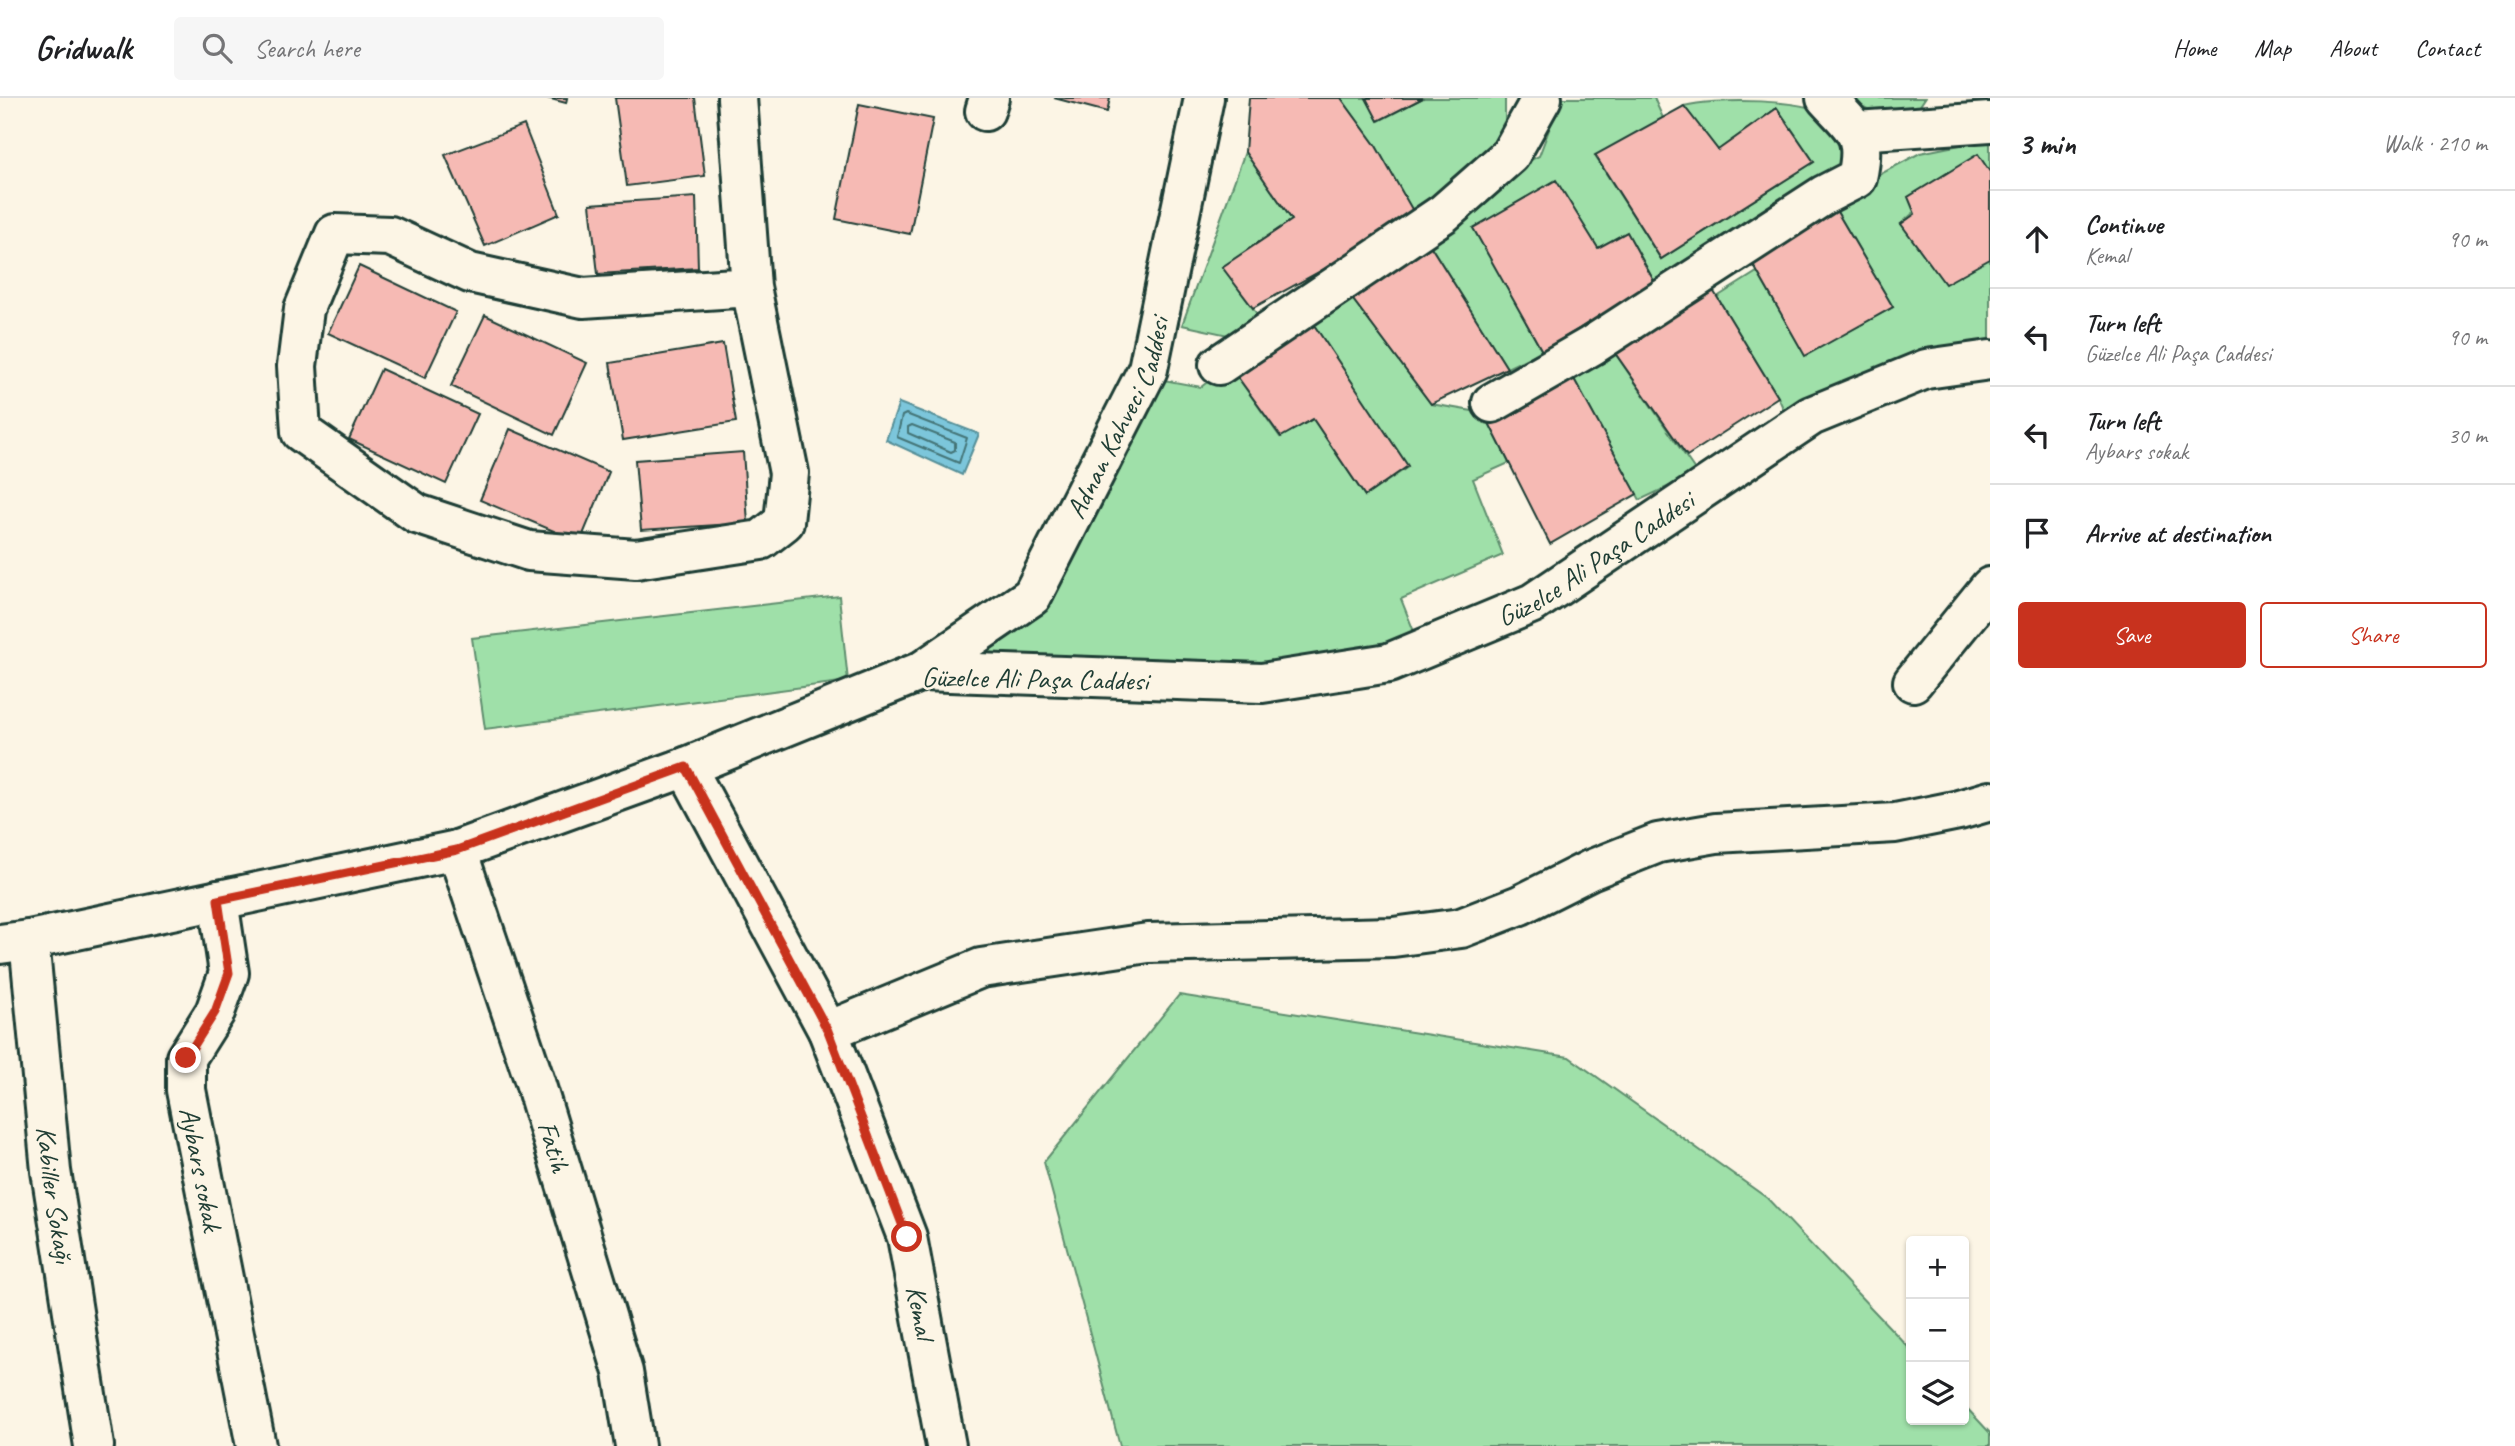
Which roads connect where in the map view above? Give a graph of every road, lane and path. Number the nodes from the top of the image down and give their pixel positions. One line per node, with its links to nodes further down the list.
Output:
1 (737, 98): 8 (street)
2 (1204, 98): 13 (street, Adnan Kahveci Caddesi)
3 (1542, 98): 10 (street)
4 (1826, 98): 7 (street)
5 (1947, 112): 6 (street); 7 (street)
6 (1990, 122)
7 (1856, 131): 11 (street)
8 (751, 287): 8 (street)
9 (1990, 360): 13 (street, Güzelce Ali Paşa Caddesi)
10 (1219, 365)
11 (1492, 402)
12 (1990, 587): 14 (street)
13 (922, 671): 15 (street, Güzelce Ali Paşa Caddesi)
14 (1913, 682)
15 (686, 767): 17 (street, Güzelce Ali Paşa Caddesi); 20 (street, Kemal)
16 (1990, 801): 20 (street)
17 (457, 850): 18 (street, Güzelce Ali Paşa Caddesi); 23 (street, Fatih)
18 (218, 900): 19 (street, Güzelce Ali Paşa Caddesi); 22 (street, Aybars sokak)
19 (15, 942): 21 (street, Kabiller Sokağı)
20 (828, 1031): 24 (street, Kemal)
21 (94, 1446)
22 (256, 1446)
23 (635, 1446)
24 (946, 1446)

